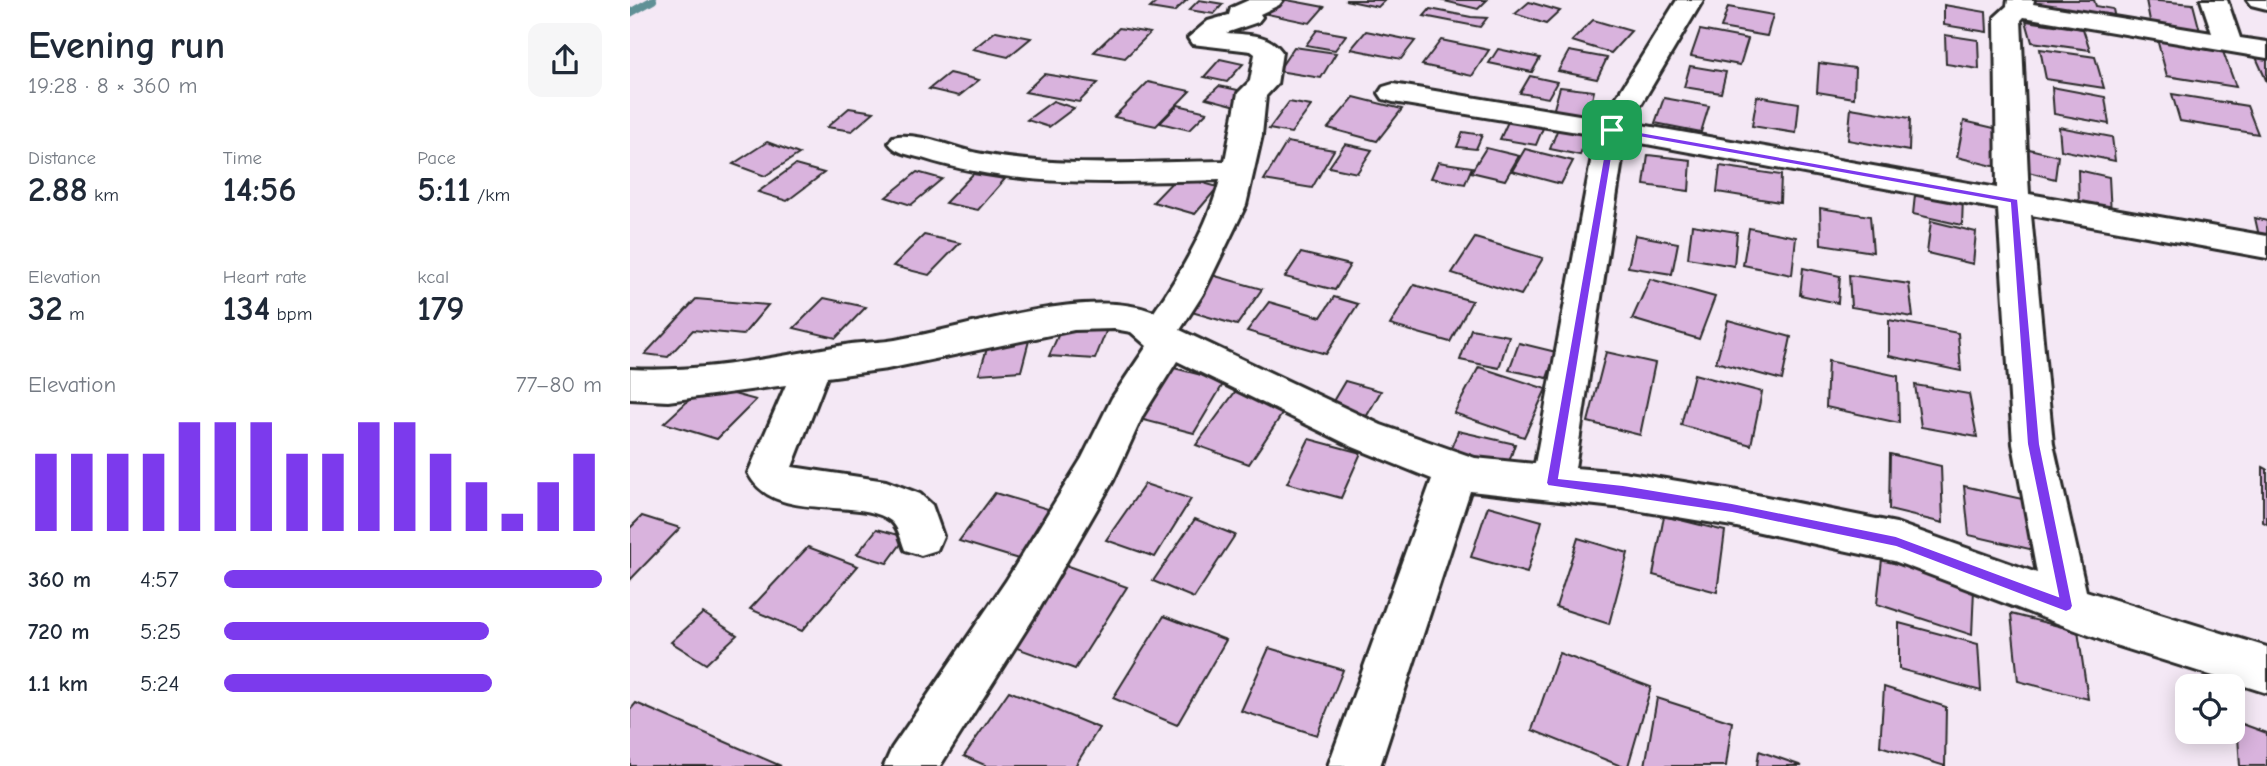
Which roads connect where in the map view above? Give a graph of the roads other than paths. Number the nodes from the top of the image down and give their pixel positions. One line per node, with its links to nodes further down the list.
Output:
1 (1270, 0): 12 (street)
2 (1690, 0): 10 (street)
3 (2214, 0): 7 (street)
4 (2260, 0): 5 (street)
5 (2267, 1)
6 (2020, 5): 7 (street); 13 (street)
7 (2229, 44): 8 (street)
8 (2267, 50)
9 (1393, 93): 10 (street)
10 (1612, 130): 13 (street); 19 (street)
11 (904, 143): 12 (street)
12 (1238, 170): 15 (street)
13 (2015, 201): 14 (street); 21 (street)
14 (2267, 247)
15 (1164, 338): 16 (street); 18 (street); 23 (street)
16 (813, 365): 17 (street); 20 (street)
17 (630, 384)
18 (1456, 470): 19 (street); 24 (street)
19 (1552, 483): 21 (street)
20 (921, 537)
21 (2066, 606): 22 (street)
22 (2267, 670)
23 (910, 766)
24 (1354, 766)

